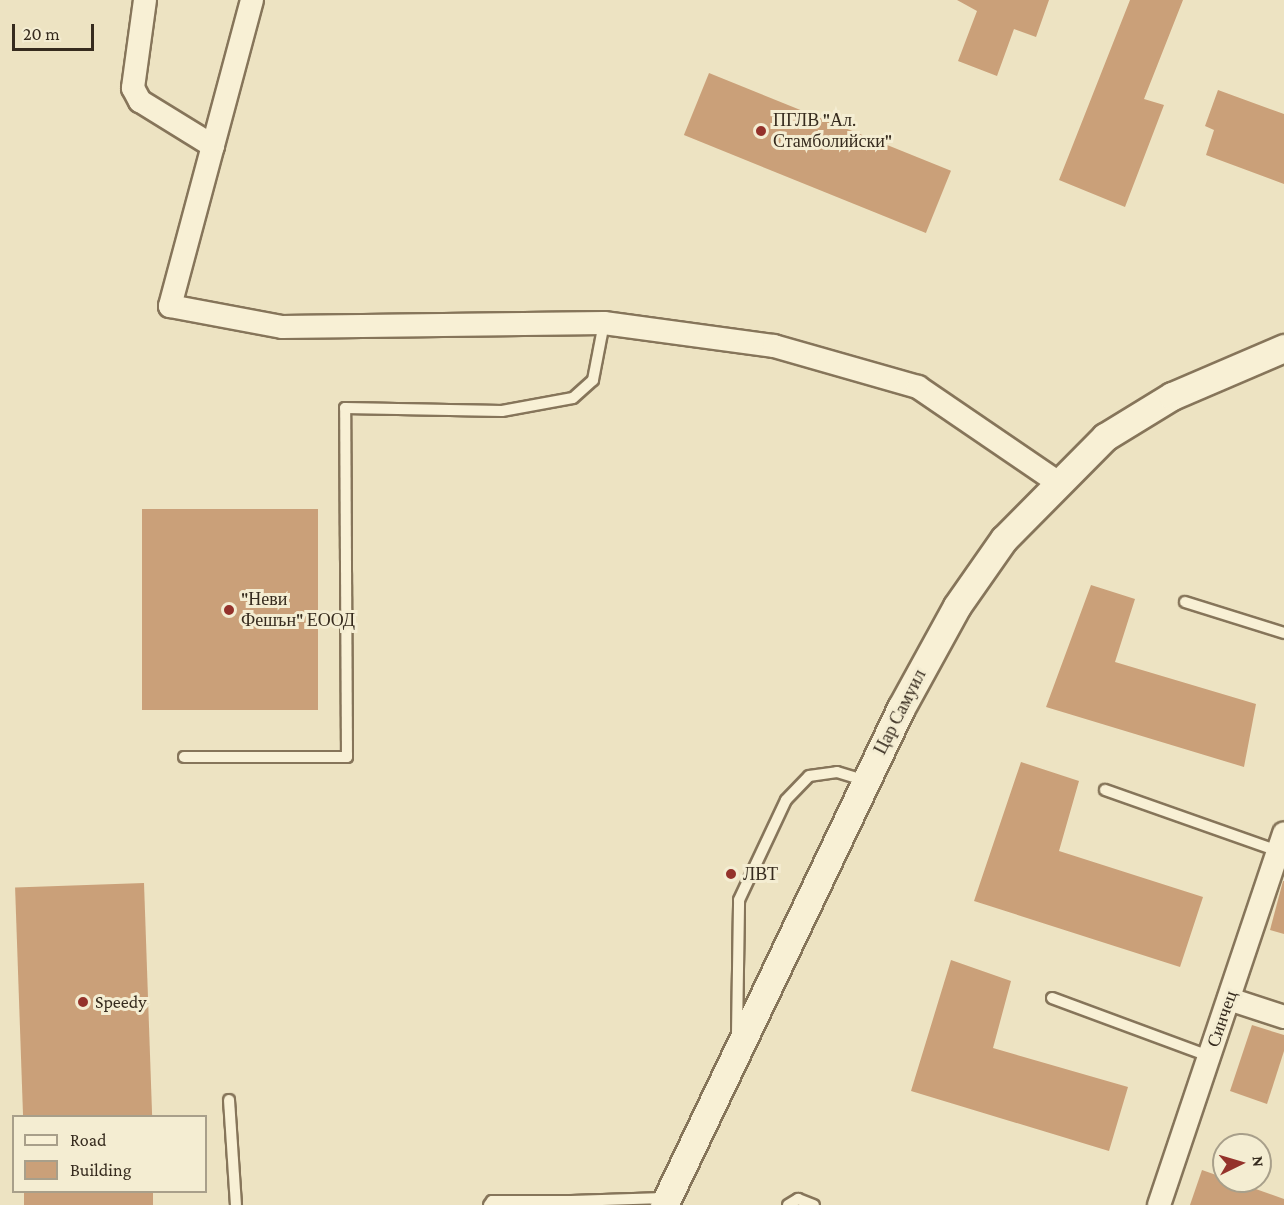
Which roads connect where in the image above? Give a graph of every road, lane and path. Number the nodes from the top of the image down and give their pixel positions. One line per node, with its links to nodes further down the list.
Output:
1 (145, 0): 3 (street)
2 (252, 0): 3 (street)
3 (213, 147): 4 (street)
4 (603, 323): 6 (street); 9 (lane)
5 (1284, 348): 6 (street, Цар Самуил)
6 (1056, 481): 10 (street, Цар Самуил)
7 (1185, 602): 8 (lane)
8 (1284, 633)
9 (184, 757)
10 (867, 781): 16 (street, Цар Самуил); 16 (lane)
11 (1105, 790): 12 (lane)
12 (1281, 842): 14 (street, Синчец)
13 (1052, 998): 17 (lane)
14 (1229, 999): 15 (street); 17 (street, Синчец)
15 (1284, 1017)
16 (737, 1046): 19 (street, Цар Самуил)
17 (1209, 1056): 25 (street, Синчец)
18 (229, 1100): 21 (lane)
19 (666, 1202): 20 (lane)
20 (570, 1203): 22 (lane)
21 (236, 1205)
22 (489, 1205)
23 (788, 1205): 24 (lane)
24 (814, 1205)
25 (1160, 1205)

